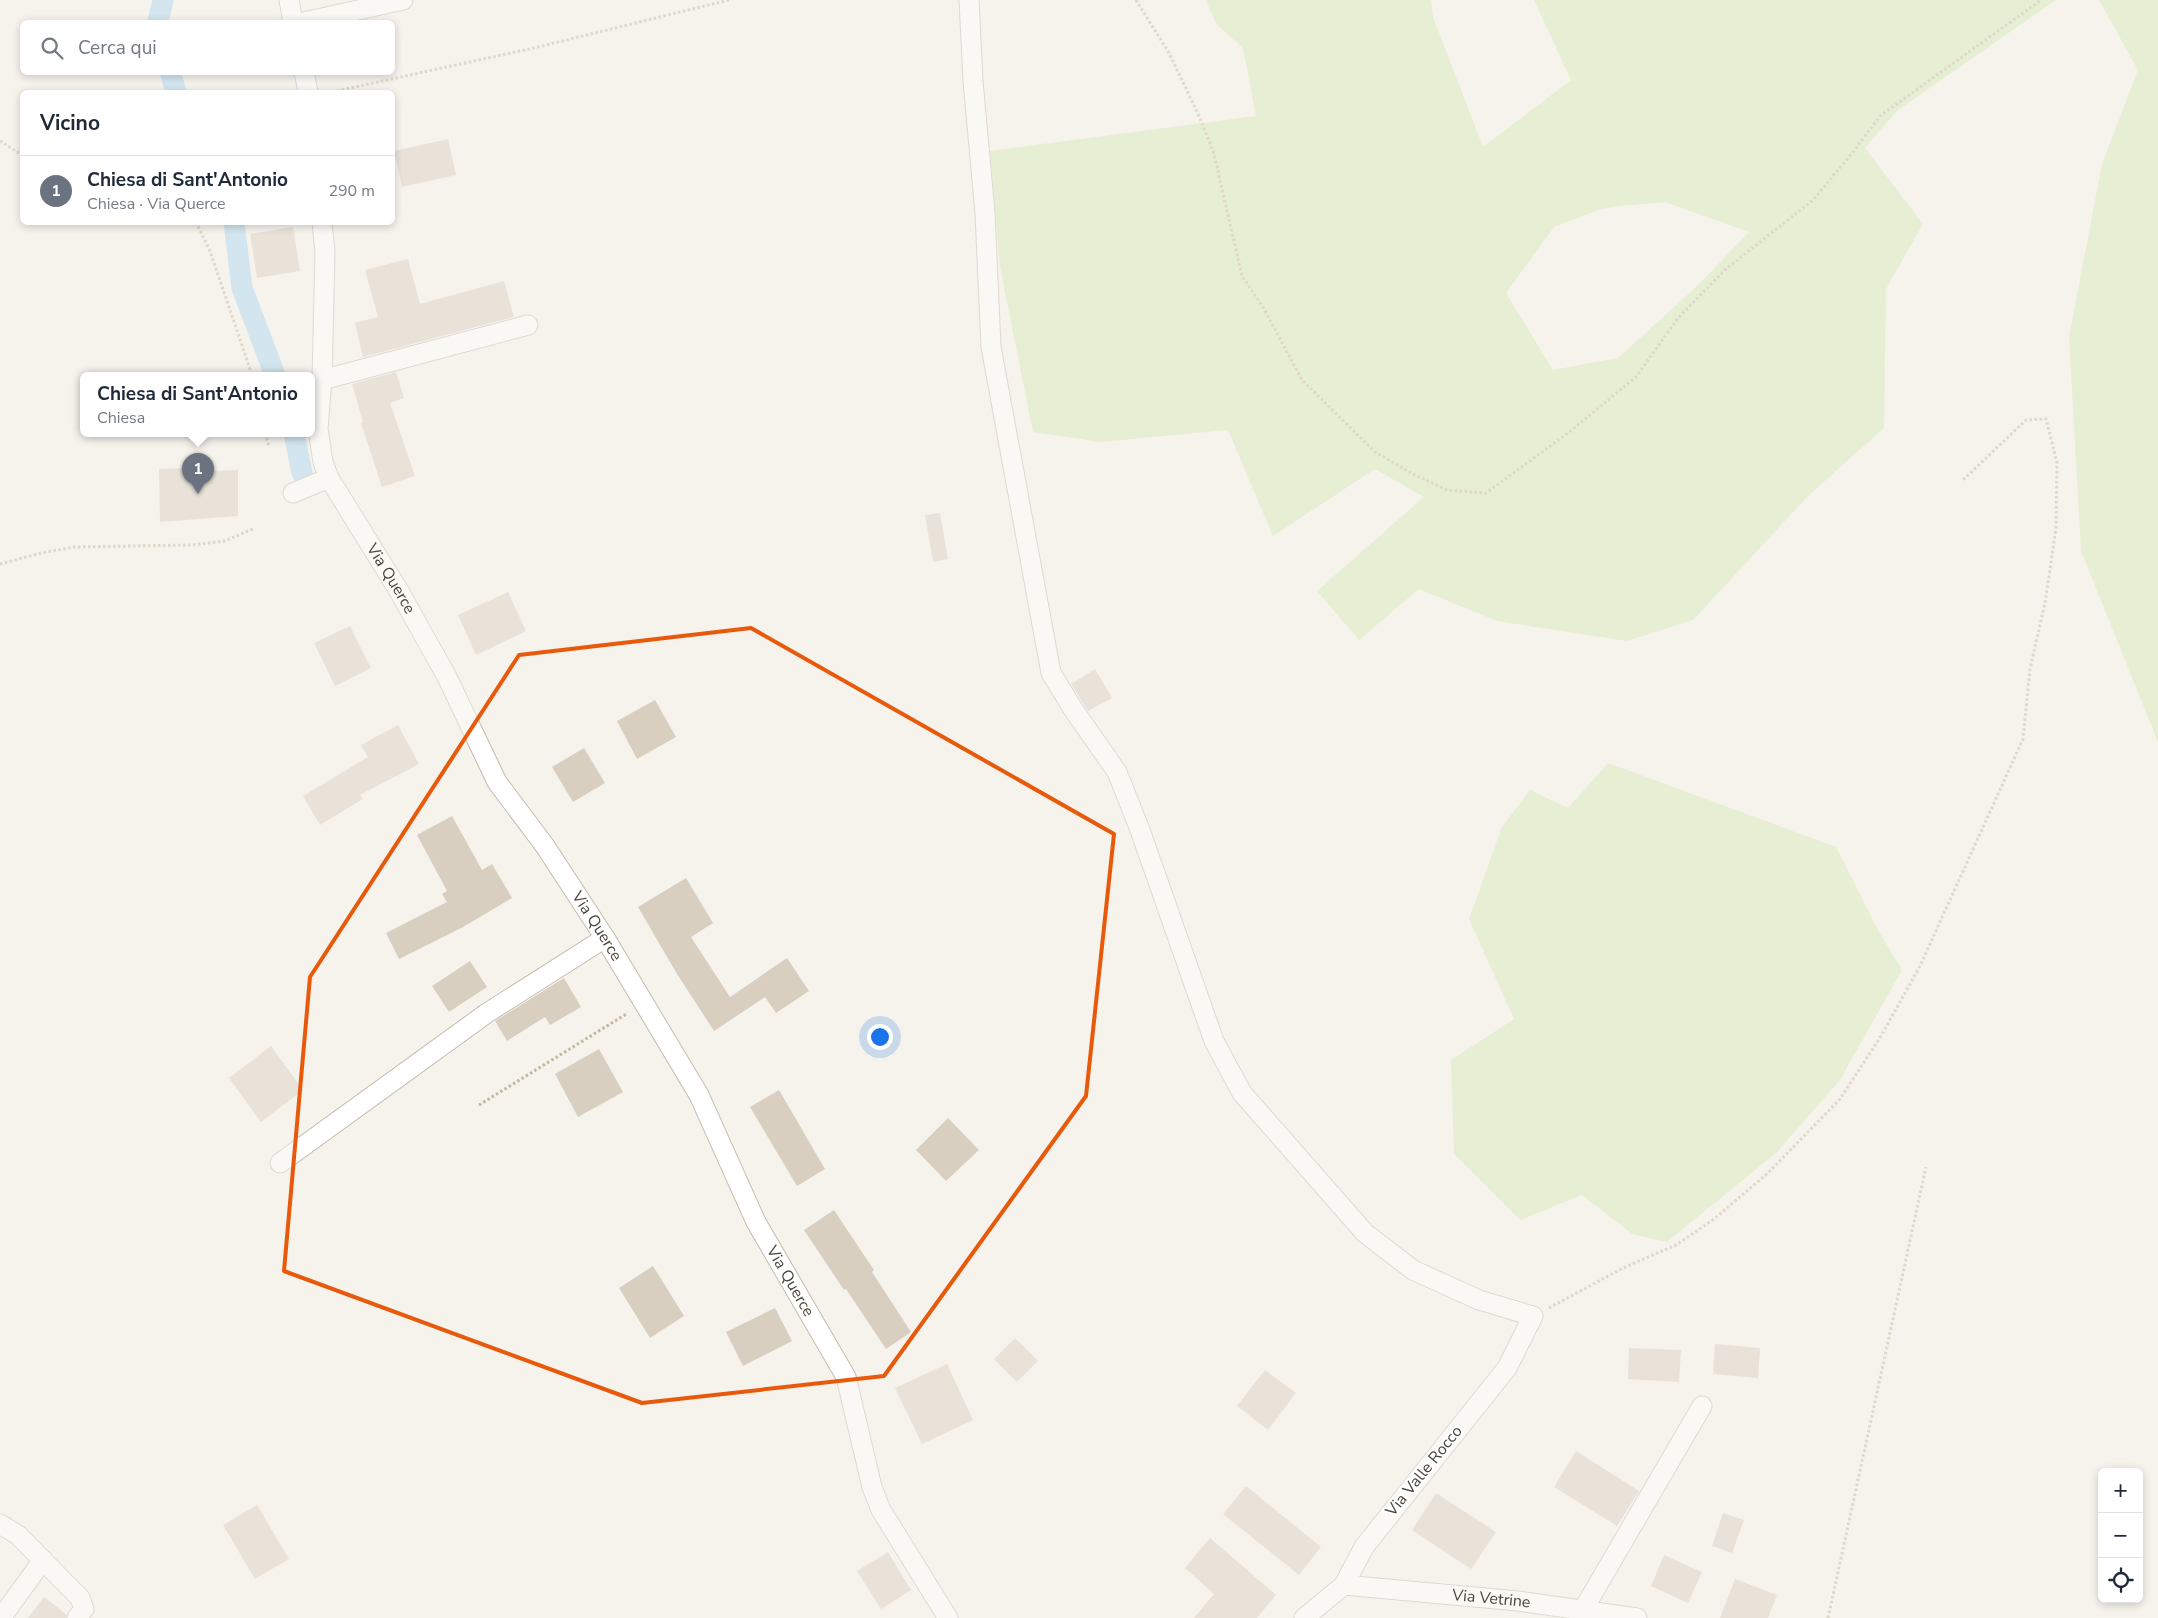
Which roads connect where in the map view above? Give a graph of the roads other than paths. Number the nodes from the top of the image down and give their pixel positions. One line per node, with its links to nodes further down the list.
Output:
1 (289, 0): 4 (street)
2 (403, 0): 5 (street)
3 (969, 0): 18 (street, Via Valle Rocco)
4 (294, 20)
5 (313, 20)
6 (305, 75): 7 (street)
7 (308, 90)
8 (322, 225): 10 (street, Via Querce)
9 (528, 325): 10 (street)
10 (322, 380): 11 (street, Via Querce)
11 (329, 478): 12 (street); 13 (street, Via Querce)
12 (293, 493)
13 (605, 938): 14 (street); 22 (street, Via Querce)
14 (280, 1163)
15 (1702, 1406): 19 (street)
16 (0, 1524): 17 (street)
17 (43, 1560): 20 (street); 21 (street)
18 (1344, 1585): 19 (street, Via Vetrine); 23 (street, Via Valle Rocco)
19 (1582, 1610): 24 (street, Via Vetrine)
20 (1, 1618)
21 (77, 1618)
22 (948, 1618)
23 (1304, 1618)
24 (1637, 1618)

